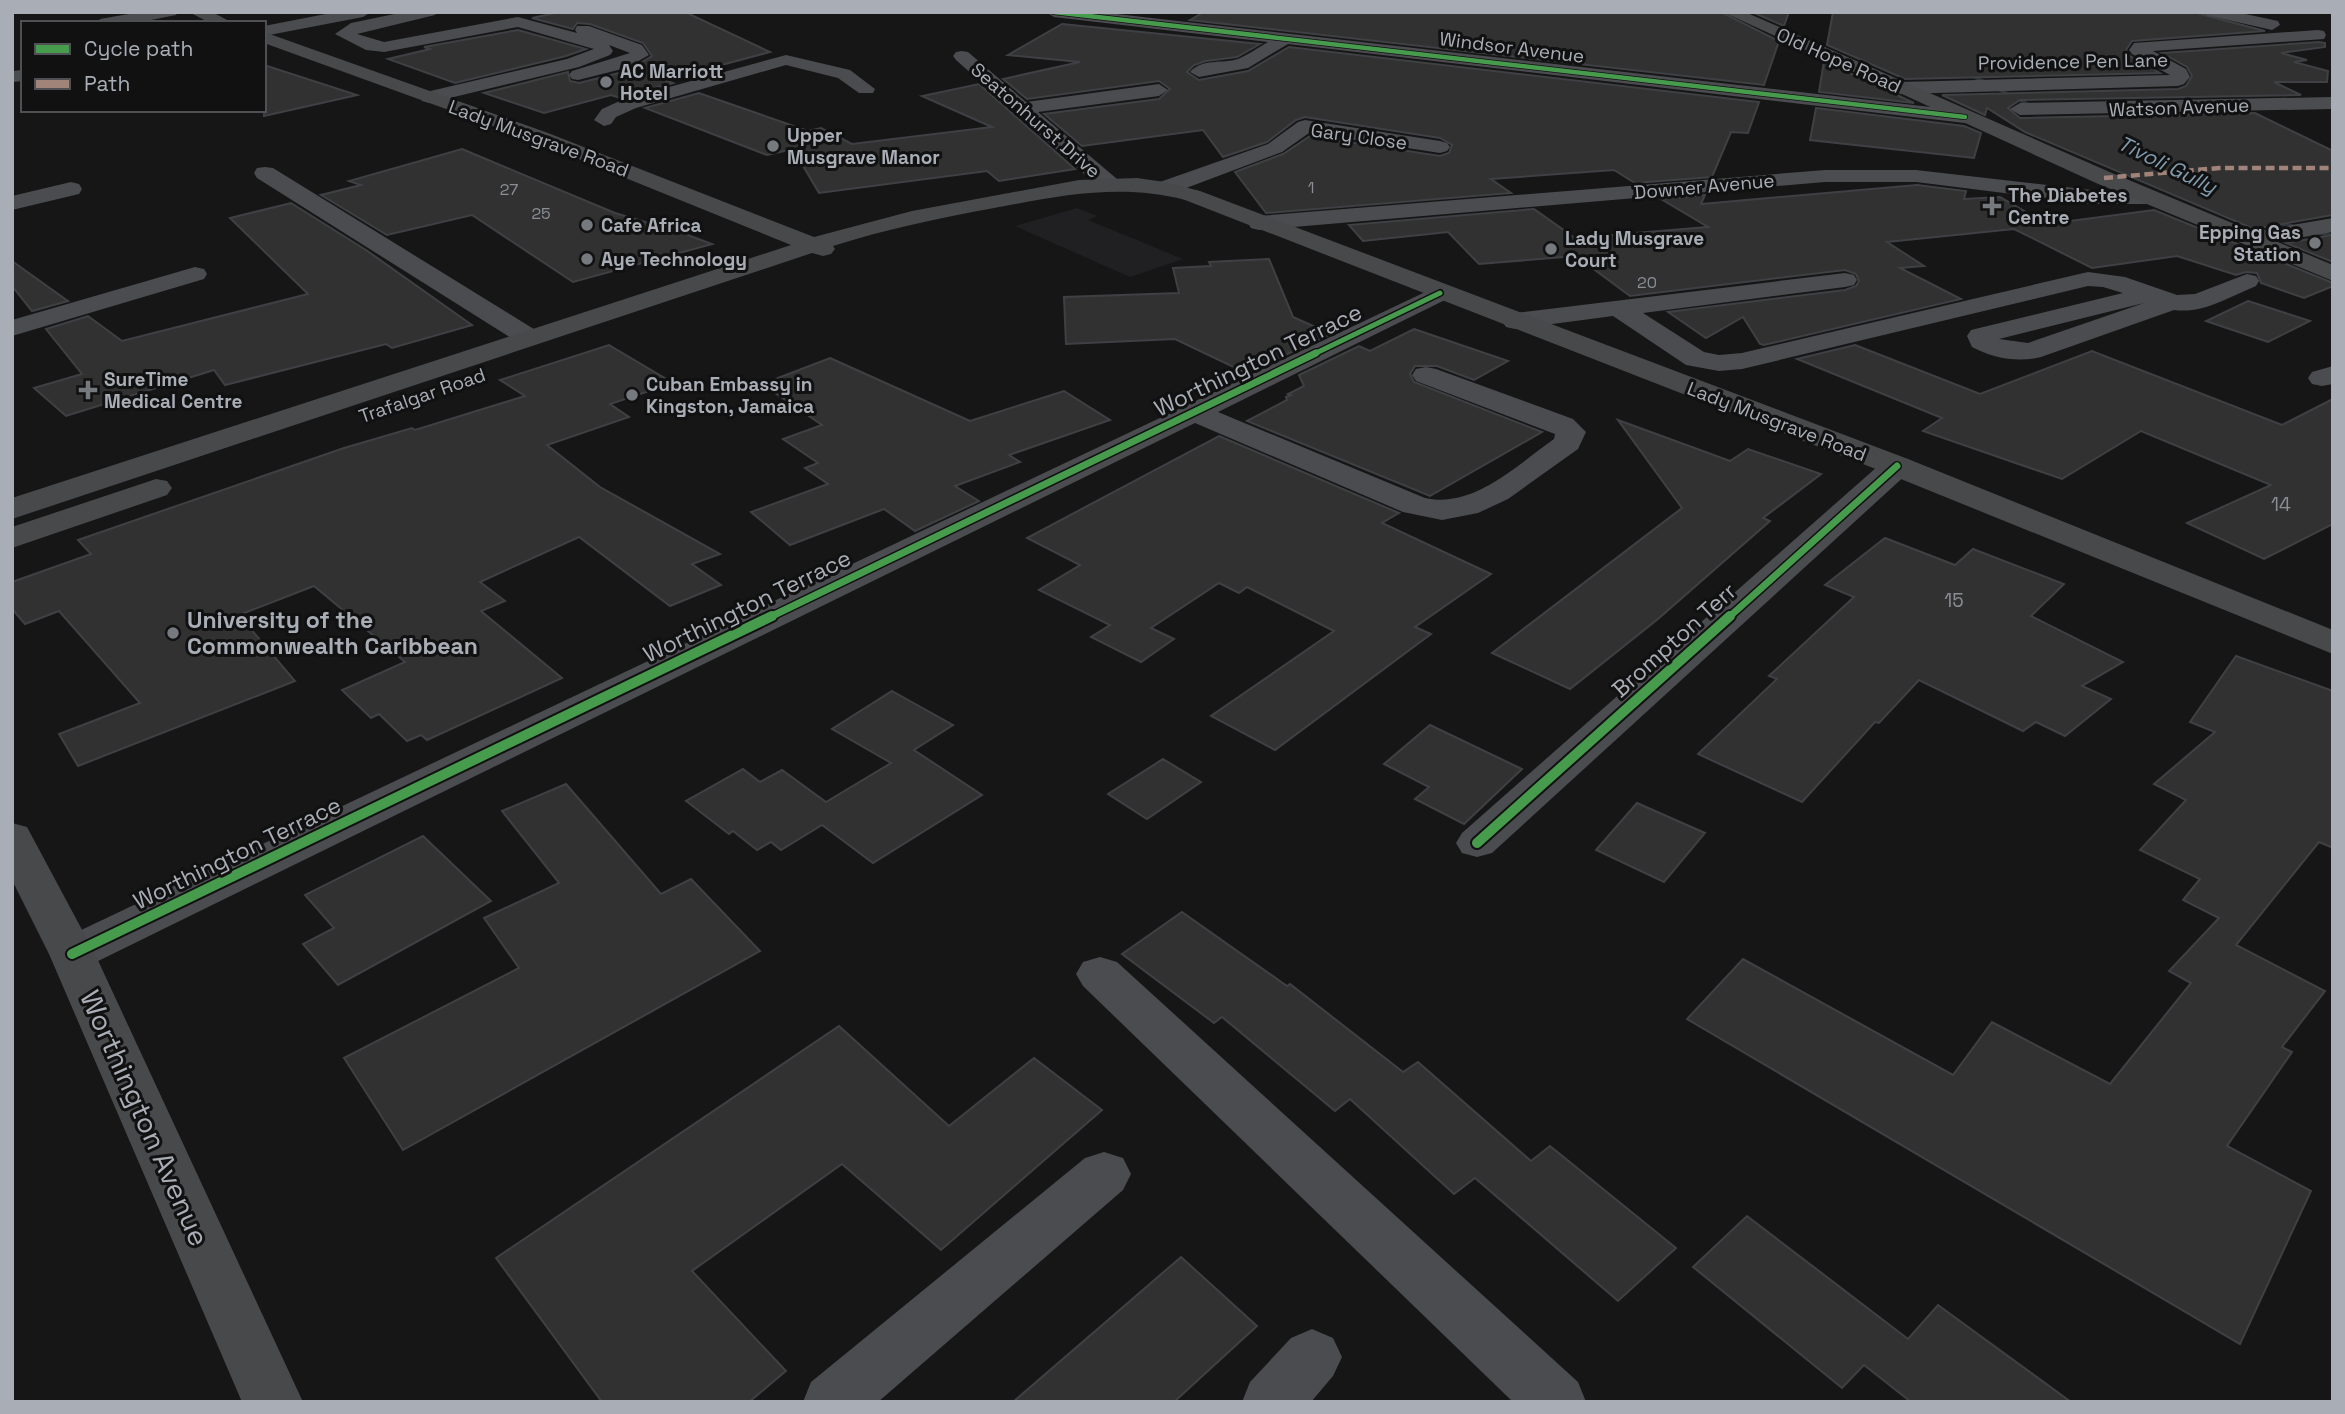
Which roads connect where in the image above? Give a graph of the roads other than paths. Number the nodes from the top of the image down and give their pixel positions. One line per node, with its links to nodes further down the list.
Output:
1 (170, 12): 12 (street)
2 (197, 12): 13 (main road)
3 (276, 12): 4 (street)
4 (328, 12)
5 (363, 12): 14 (street)
6 (429, 12): 18 (street)
7 (551, 12): 26 (street)
8 (1054, 12): 17 (street, Windsor Avenue)
9 (2212, 12): 15 (street)
10 (1739, 13): 21 (main road, Old Hope Road)
11 (464, 17): 18 (street)
12 (118, 21)
13 (220, 21)
14 (266, 31)
15 (2325, 36): 21 (street, Providence Pen Lane)
16 (266, 38): 24 (main road, Lady Musgrave Road)
17 (1285, 39): 20 (street); 29 (street, Windsor Avenue)
18 (356, 40): 24 (street)
19 (962, 56): 27 (street, Seatonhurst Drive)
20 (1199, 72)
21 (1900, 88): 29 (main road, Old Hope Road)
22 (866, 89): 30 (street)
23 (1159, 90): 27 (street)
24 (429, 97): 26 (main road, Lady Musgrave Road)
25 (2333, 103): 28 (street, Watson Avenue)
26 (451, 105): 37 (main road, Lady Musgrave Road)
27 (1023, 108): 33 (street, Seatonhurst Drive)
28 (2026, 109): 29 (street, Windsor Avenue)
29 (1958, 114): 36 (main road, Old Hope Road)
30 (604, 120)
31 (1440, 147): 35 (street, Gary Close)
32 (265, 173): 58 (street)
33 (1110, 184): 35 (main road, Lady Musgrave Road); 41 (main road, Lady Musgrave Road)
34 (71, 188): 38 (street)
35 (1165, 188): 39 (main road, Lady Musgrave Road)
36 (2148, 197): 44 (street, Downer Avenue); 46 (main road, Old Hope Road)
37 (698, 198): 40 (main road); 43 (main road, Lady Musgrave Road)
38 (12, 203)
39 (1219, 207): 44 (main road, Lady Musgrave Road); 47 (main road, Lady Musgrave Road)
40 (791, 213)
41 (916, 215): 42 (main road); 47 (main road, Lady Musgrave Road)
42 (827, 216)
43 (757, 221): 47 (main road, Lady Musgrave Road); 52 (main road)
44 (1259, 223): 53 (main road, Lady Musgrave Road)
45 (2333, 225): 46 (street)
46 (2252, 239): 49 (main road, Old Hope Road)
47 (822, 248): 52 (main road, Trafalgar Road); 63 (main road, Trafalgar Road)
48 (195, 274): 57 (street)
49 (2333, 274)
50 (1845, 280): 55 (street)
51 (2246, 281): 54 (street)
52 (684, 286): 58 (main road, Trafalgar Road)
53 (1440, 293): 56 (main road, Lady Musgrave Road); 60 (street, Worthington Terrace)
54 (2161, 298): 54 (street); 55 (street)
55 (1618, 309): 56 (street)
56 (1515, 321): 61 (main road, Lady Musgrave Road)
57 (12, 328)
58 (528, 337): 62 (main road, Trafalgar Road)
59 (1426, 375): 60 (street)
60 (1194, 412): 67 (street, Worthington Terrace)
61 (1897, 466): 64 (main road, Lady Musgrave Road); 66 (street, Brompton Terr)
62 (12, 509)
63 (12, 538)
64 (2333, 643)
65 (12, 836): 67 (main road, Worthington Avenue)
66 (1477, 843)
67 (72, 954): 71 (main road, Worthington Avenue)
68 (1100, 974): 74 (street)
69 (1104, 1174): 72 (street)
70 (1312, 1357): 73 (street)
71 (273, 1402)
72 (833, 1402)
73 (1272, 1402)
74 (1556, 1402)

